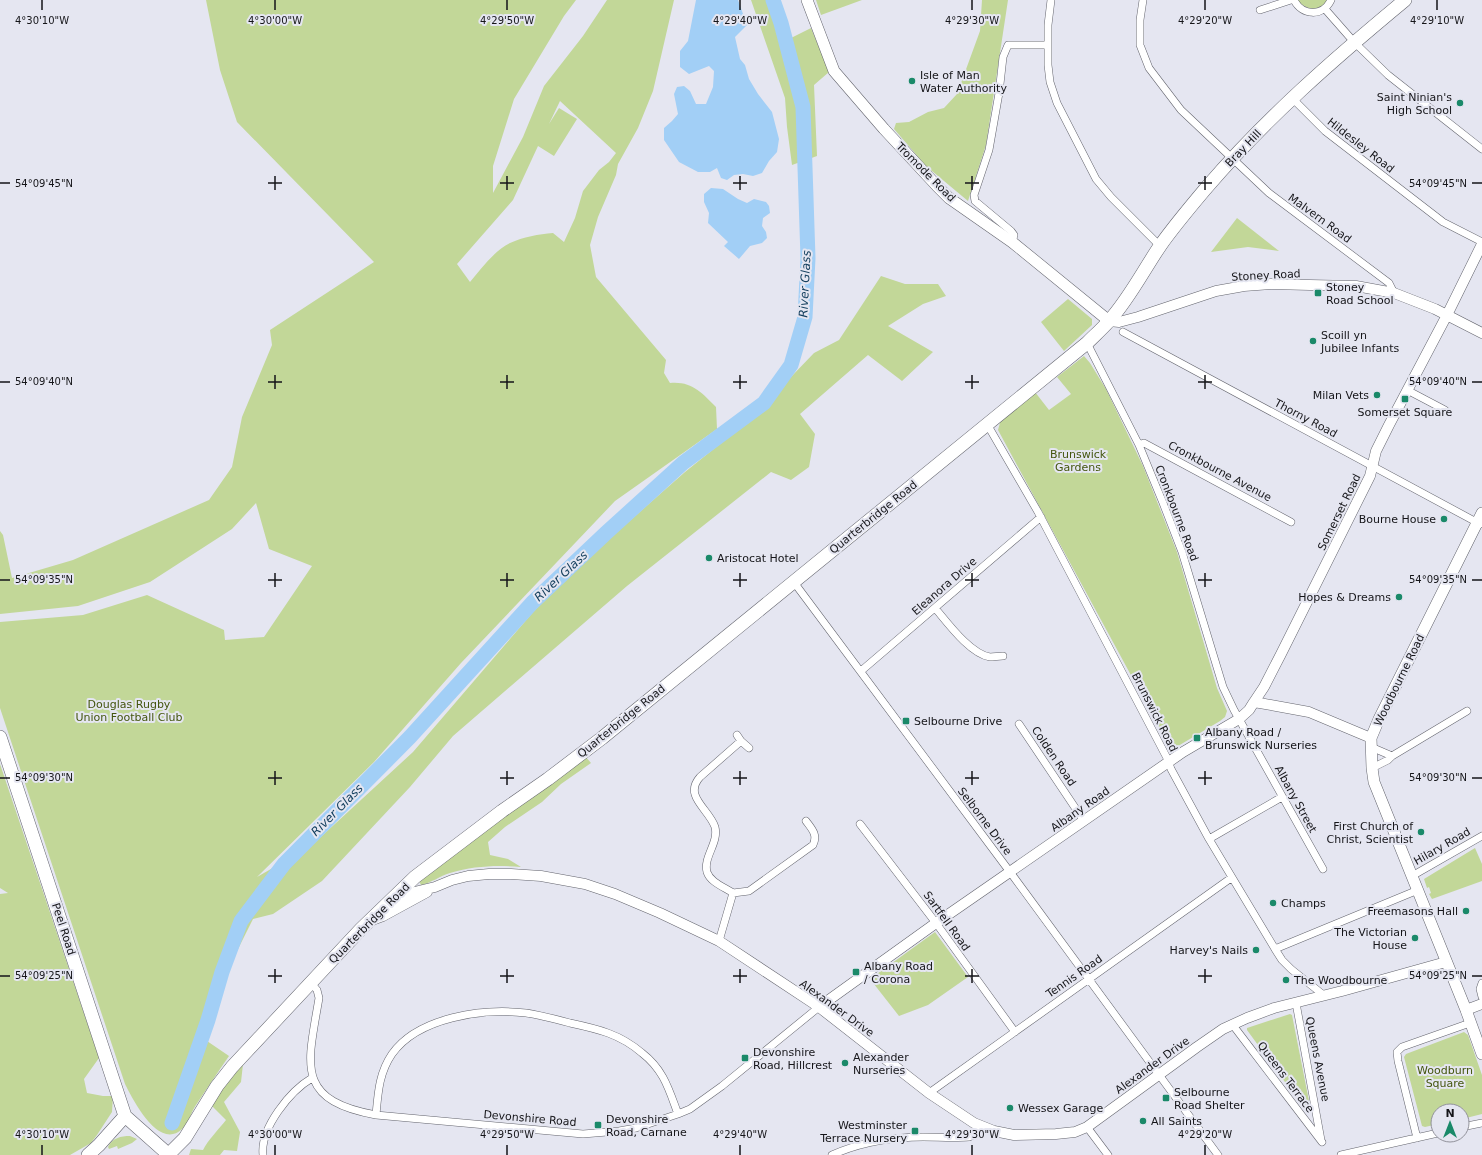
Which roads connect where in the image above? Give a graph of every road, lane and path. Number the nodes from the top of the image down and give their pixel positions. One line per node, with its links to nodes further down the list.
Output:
1 (807, 0): 15 (main road, Tromode Road)
2 (1051, 0): 11 (street)
3 (1143, 0): 14 (street, Malvern Road)
4 (1291, 0): 9 (street)
5 (1294, 0): 8 (street)
6 (1331, 0): 8 (street)
7 (1405, 0): 10 (highway, Bray Hill)
8 (1325, 8): 10 (street)
9 (1260, 10)
10 (1354, 42): 12 (highway, Bray Hill); 13 (street)
11 (1047, 45): 15 (street); 17 (street)
12 (1292, 98): 14 (highway, Bray Hill); 16 (street, Hildesley Road)
13 (1482, 149)
14 (1233, 159): 17 (highway, Bray Hill); 18 (street, Malvern Road)
15 (1012, 242): 20 (main road, Tromode Road)
16 (1482, 243): 19 (main road, Somerset Road)
17 (1160, 246): 20 (highway, Bray Hill)
18 (1399, 295): 19 (main road, Stoney Road); 20 (main road, Stoney Road)
19 (1446, 315): 22 (main road, Stoney Road); 24 (main road, Somerset Road)
20 (1109, 321): 23 (highway, Quarterbridge Road)
21 (1123, 332): 28 (street, Thorny Road)
22 (1482, 333)
23 (1087, 343): 26 (highway, Quarterbridge Road); 27 (street, Cronkbourne Road)
24 (1407, 390): 25 (street); 28 (main road, Somerset Road)
25 (1445, 410)
26 (987, 424): 29 (street, Brunswick Road); 32 (highway, Quarterbridge Road)
27 (1139, 445): 31 (street, Cronkbourne Avenue); 38 (street, Cronkbourne Road)
28 (1373, 466): 30 (street, Thorny Road); 36 (main road, Somerset Road)
29 (1041, 517): 33 (street, Eleanora Drive); 44 (street, Brunswick Road)
30 (1480, 520): 41 (main road, Woodbourne Road)
31 (1291, 522)
32 (793, 581): 35 (street, Selborne Drive); 60 (highway, Quarterbridge Road)
33 (935, 608): 34 (street); 35 (street, Eleanora Drive)
34 (1003, 656)
35 (861, 671): 54 (street, Selborne Drive)
36 (1254, 702): 38 (main road, Albany Road); 41 (main road)
37 (1467, 711): 43 (street)
38 (1240, 719): 44 (main road, Albany Road); 46 (street, Albany Street)
39 (1018, 724): 48 (street, Colden Road)
40 (0, 737): 84 (highway, Peel Road)
41 (1371, 743): 43 (street); 45 (main road, Woodbourne Road)
42 (749, 748): 59 (street)
43 (1392, 756): 45 (street)
44 (1168, 762): 48 (main road, Albany Road); 51 (street, Brunswick Road)
45 (1372, 768): 55 (main road, Woodbourne Road)
46 (1282, 797): 51 (street); 53 (street, Albany Street)
47 (806, 821): 59 (street)
48 (1084, 821): 54 (main road, Albany Road)
49 (860, 824): 62 (street, Sartfell Road)
50 (1480, 837): 52 (street); 55 (street, Hilary Road)
51 (1209, 839): 56 (street, Brunswick Road)
52 (1482, 846)
53 (1323, 869)
54 (1010, 872): 62 (main road, Albany Road); 66 (street, Selborne Drive)
55 (1412, 876): 58 (main road, Woodbourne Road)
56 (1231, 878): 64 (street, Brunswick Road); 66 (street, Tennis Road)
57 (435, 886): 60 (main road, Alexander Drive); 61 (main road, Alexander Drive); 63 (main road, Alexander Drive)
58 (1418, 890): 64 (street); 65 (main road, Woodbourne Road)
59 (733, 893): 63 (street)
60 (390, 901): 61 (highway, Quarterbridge Road)
61 (368, 922): 67 (highway, Quarterbridge Road)
62 (936, 923): 73 (main road, Albany Road); 77 (street, Sartfell Road)
63 (719, 941): 73 (main road, Alexander Drive)
64 (1274, 948): 69 (street, Brunswick Road)
65 (1446, 962): 69 (main road, Alexander Drive); 74 (main road, Woodbourne Road)
66 (1088, 979): 77 (street, Tennis Road); 79 (street, Selborne Drive)
67 (311, 983): 80 (street); 92 (highway, Quarterbridge Road)
68 (1482, 983): 70 (street)
69 (1322, 996): 71 (main road, Alexander Drive)
70 (1482, 997)
71 (1296, 1003): 76 (main road, Alexander Drive); 91 (street, Queens Avenue)
72 (1482, 1004): 74 (main road)
73 (819, 1007): 81 (main road, Alexander Drive); 82 (street, Devonshire Road)
74 (1466, 1010): 75 (main road, Woodbourne Road)
75 (1470, 1023): 78 (main road, Woodbourne Road); 90 (street)
76 (1232, 1024): 79 (main road, Alexander Drive); 91 (street, Queens Terrace)
77 (1015, 1032): 81 (street, Tennis Road)
78 (1482, 1054)
79 (1158, 1074): 88 (main road, Alexander Drive); 97 (street, Selborne Drive)
80 (312, 1078): 83 (street, Devonshire Road); 94 (street)
81 (929, 1093): 87 (main road, Alexander Drive)
82 (678, 1114): 83 (street, Devonshire Road); 83 (street)
83 (376, 1115)
84 (126, 1116): 92 (highway, Peel Road); 93 (highway)
85 (1482, 1122): 86 (street)
86 (1470, 1125)
87 (981, 1126): 88 (main road, Alexander Drive); 95 (street)
88 (1087, 1127): 96 (street)
89 (1430, 1135): 90 (street)
90 (1417, 1138): 98 (street)
91 (1322, 1142)
92 (167, 1153)
93 (88, 1155)
94 (263, 1155)
95 (832, 1155)
96 (1108, 1155)
97 (1218, 1155)
98 (1341, 1155)

